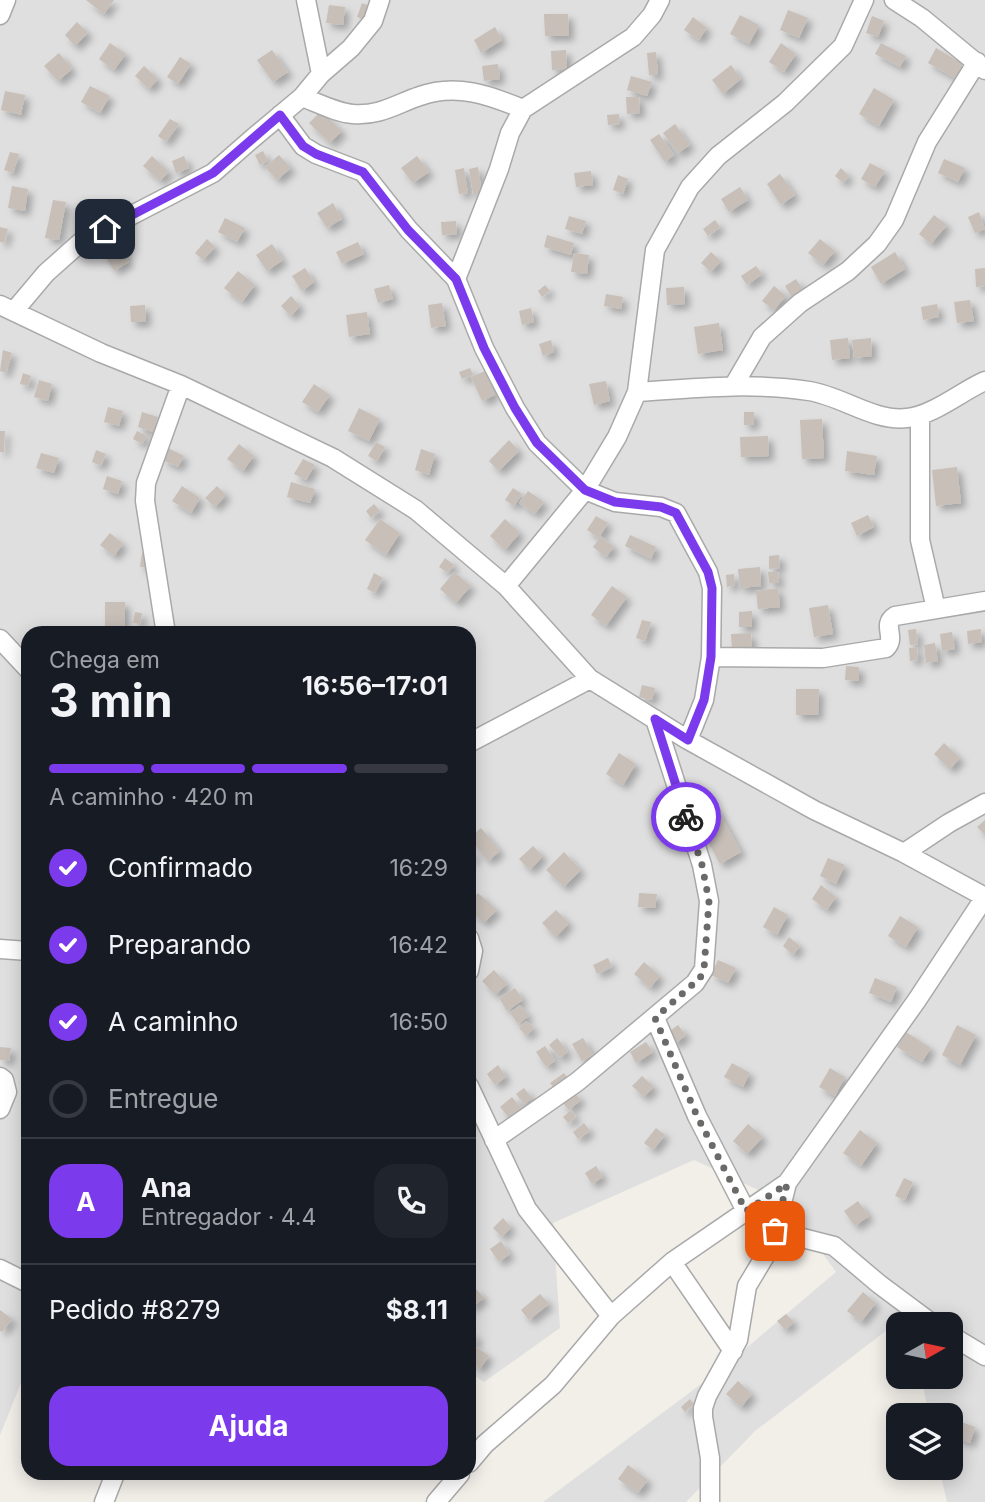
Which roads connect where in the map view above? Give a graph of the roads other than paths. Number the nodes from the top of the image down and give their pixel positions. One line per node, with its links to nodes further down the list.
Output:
1 (6, 0): 7 (street)
2 (306, 0): 9 (street)
3 (380, 0): 9 (street)
4 (660, 0): 11 (street)
5 (864, 0): 18 (street)
6 (894, 0): 8 (street)
7 (0, 15)
8 (981, 66): 17 (street)
9 (321, 74): 10 (street)
10 (302, 97): 11 (street); 12 (street)
11 (523, 109): 13 (street)
12 (280, 115): 13 (street); 14 (street)
13 (456, 279): 20 (street)
14 (7, 308): 16 (street)
15 (985, 381): 19 (street)
16 (181, 385): 21 (street); 24 (street)
17 (734, 385): 18 (street); 19 (street)
18 (637, 392): 20 (street)
19 (920, 415): 23 (street)
20 (585, 490): 21 (street); 26 (street)
21 (506, 586): 28 (street)
22 (985, 601): 23 (street)
23 (936, 609): 26 (street)
24 (165, 626)
25 (0, 639): 27 (street)
26 (711, 657): 31 (street)
27 (21, 662)
28 (590, 679): 29 (street); 30 (street)
29 (655, 719): 31 (street); 37 (street)
30 (476, 739)
31 (688, 740): 33 (street)
32 (985, 803): 33 (street)
33 (904, 853): 34 (street)
34 (985, 897): 42 (street)
35 (0, 949): 36 (street)
36 (21, 950)
37 (655, 1018): 41 (street); 43 (street)
38 (0, 1077): 40 (street)
39 (476, 1101): 41 (street)
40 (0, 1109)
41 (494, 1140): 49 (street)
42 (787, 1184): 43 (street); 44 (street)
43 (746, 1211): 45 (street)
44 (775, 1231): 48 (street); 51 (street)
45 (672, 1262): 49 (street); 51 (street)
46 (0, 1269): 47 (street)
47 (21, 1280)
48 (917, 1312)
49 (611, 1316): 53 (street)
50 (963, 1343): 52 (street)
51 (733, 1351): 58 (street)
52 (985, 1356)
53 (476, 1455)
54 (113, 1480): 56 (street)
55 (455, 1480): 57 (street)
56 (104, 1502)
57 (436, 1502)
58 (710, 1502)

